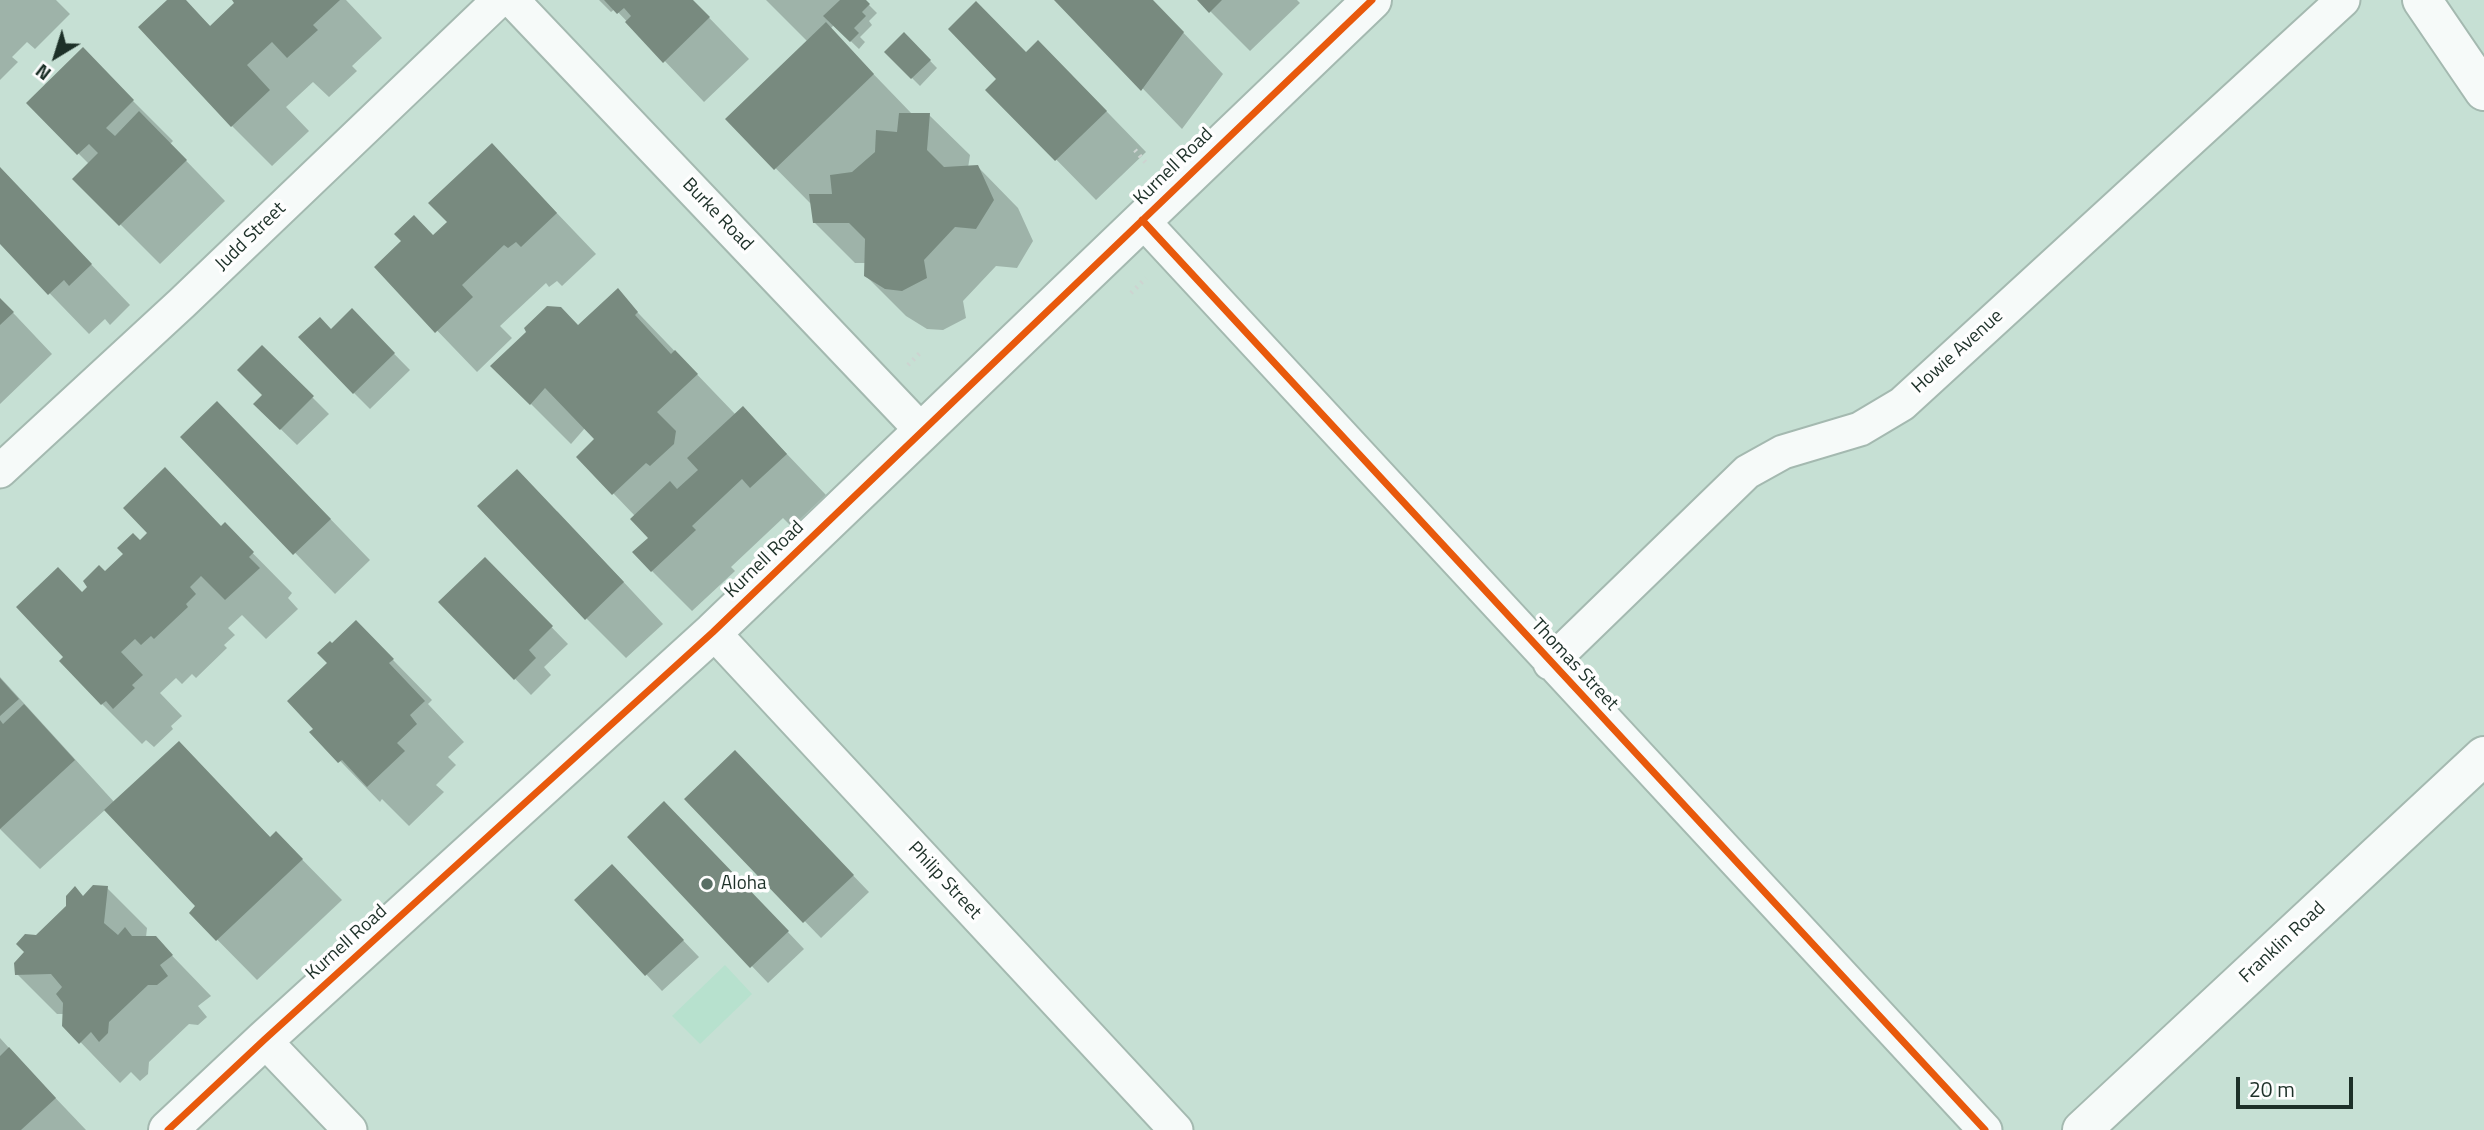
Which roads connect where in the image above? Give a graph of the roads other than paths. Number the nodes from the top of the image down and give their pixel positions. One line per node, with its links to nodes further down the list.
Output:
1 (499, 0): 9 (street, Judd Street)
2 (512, 0): 8 (street, Burke Road)
3 (1372, 0): 7 (street, Kurnell Road)
4 (2343, 0): 11 (street, Howie Avenue)
5 (2422, 0): 6 (street)
6 (2484, 91)
7 (1142, 220): 8 (street, Kurnell Road); 11 (street, Thomas Street)
8 (922, 431): 10 (street, Kurnell Road)
9 (0, 471)
10 (713, 632): 13 (street, Kurnell Road); 16 (street, Philip Street)
11 (1550, 663): 17 (street, Thomas Street)
12 (2484, 756): 18 (street, Franklin Road)
13 (264, 1040): 14 (street, Kurnell Road); 15 (street)
14 (168, 1130)
15 (350, 1130)
16 (1176, 1130)
17 (1985, 1130)
18 (2082, 1130)

